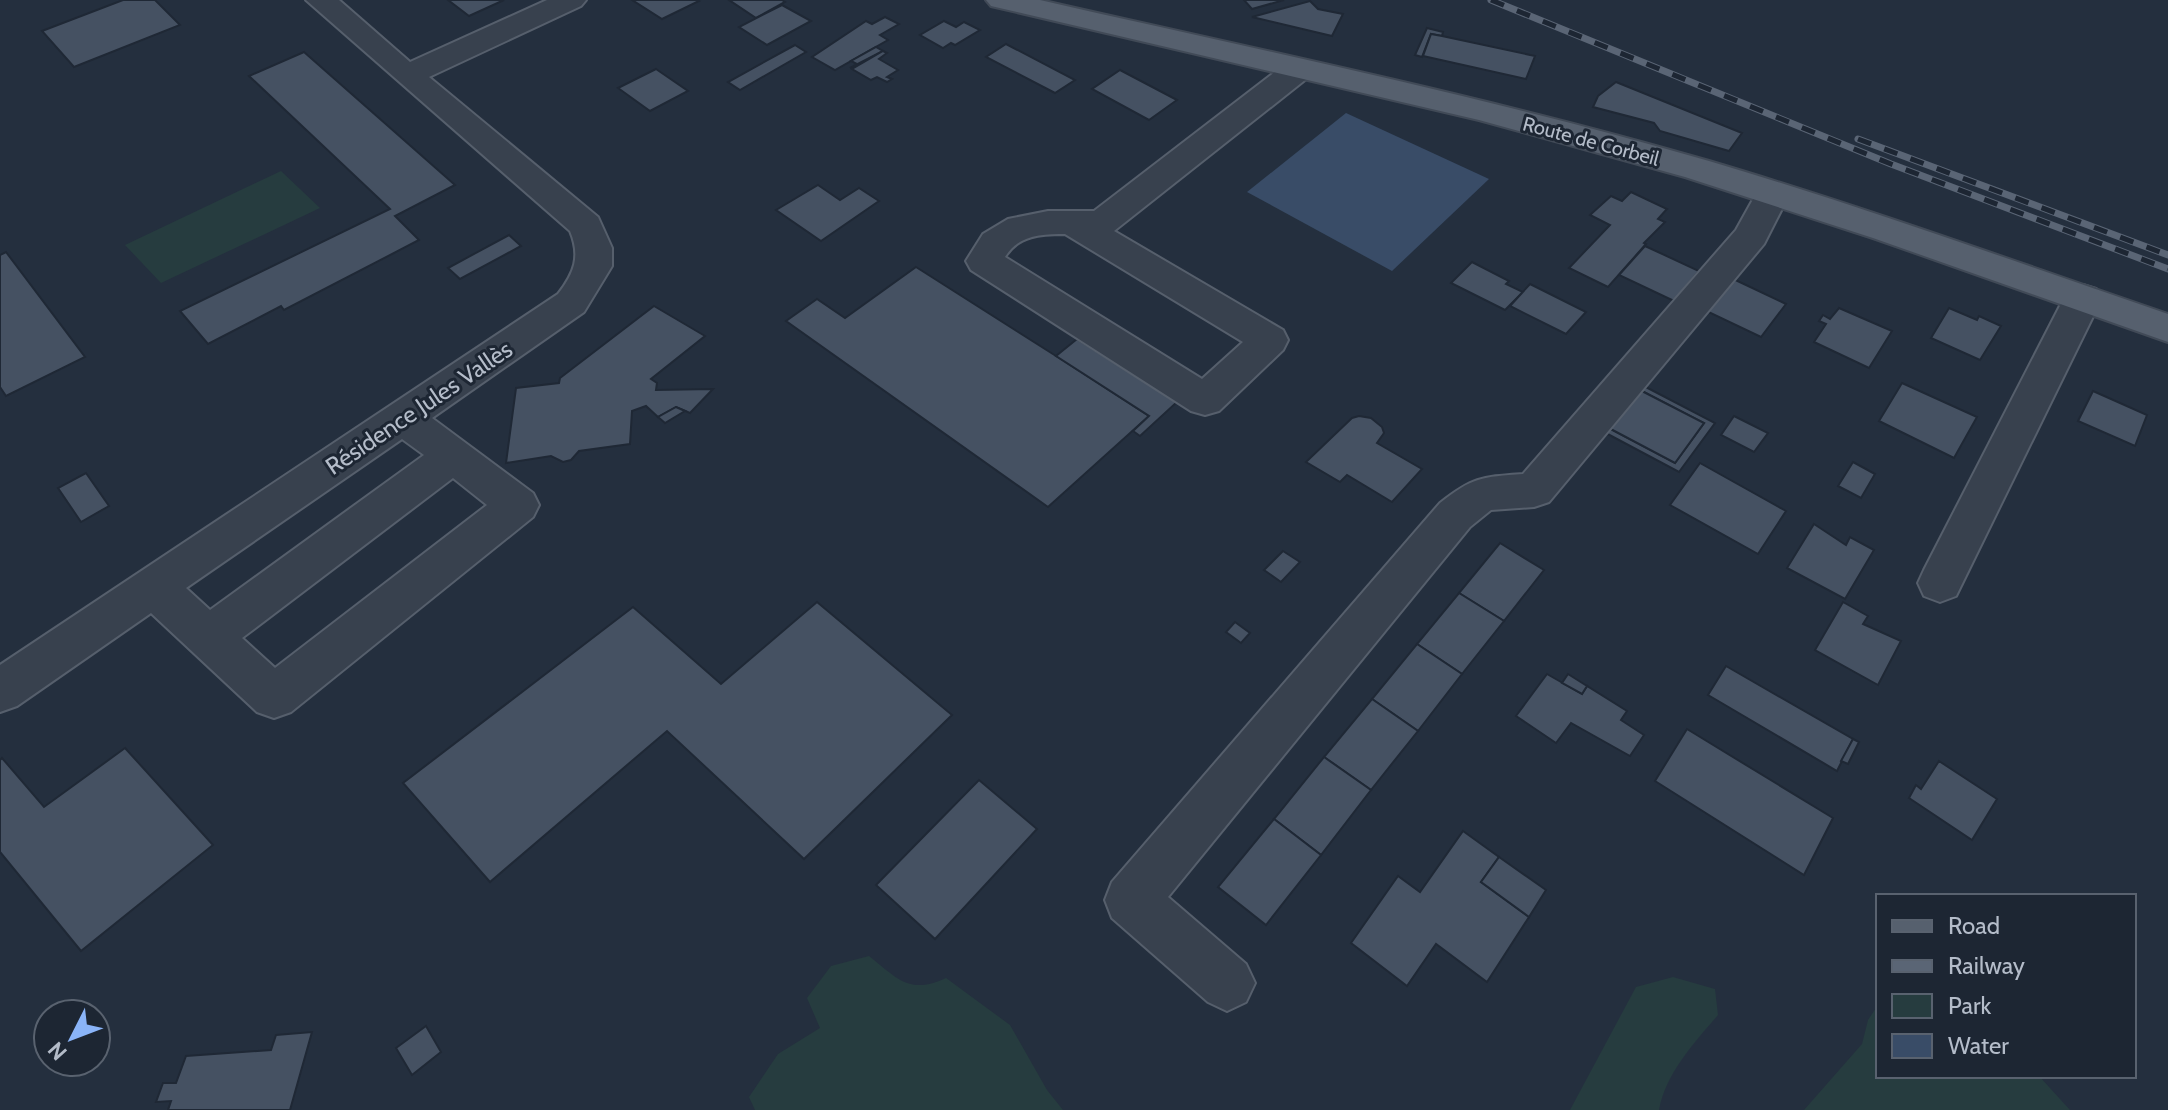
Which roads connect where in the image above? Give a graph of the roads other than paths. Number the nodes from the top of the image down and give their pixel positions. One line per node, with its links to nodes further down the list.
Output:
1 (321, 0): 5 (street, Résidence Jules Vallès)
2 (571, 0): 5 (street)
3 (1001, 0): 4 (main road, Route de Corbeil)
4 (1299, 69): 6 (main road, Route de Corbeil); 7 (street)
5 (407, 75): 10 (street, Résidence Jules Vallès)
6 (1773, 193): 8 (main road, Route de Corbeil); 16 (street)
7 (1072, 222): 7 (street)
8 (2083, 298): 9 (main road, Route de Corbeil); 12 (street)
9 (2168, 328)
10 (404, 418): 11 (street); 13 (street, Résidence Jules Vallès)
11 (453, 456): 14 (street); 14 (street)
12 (1940, 583)
13 (154, 587): 14 (street); 15 (street, Résidence Jules Vallès)
14 (209, 637)
15 (0, 691)
16 (1227, 983)

